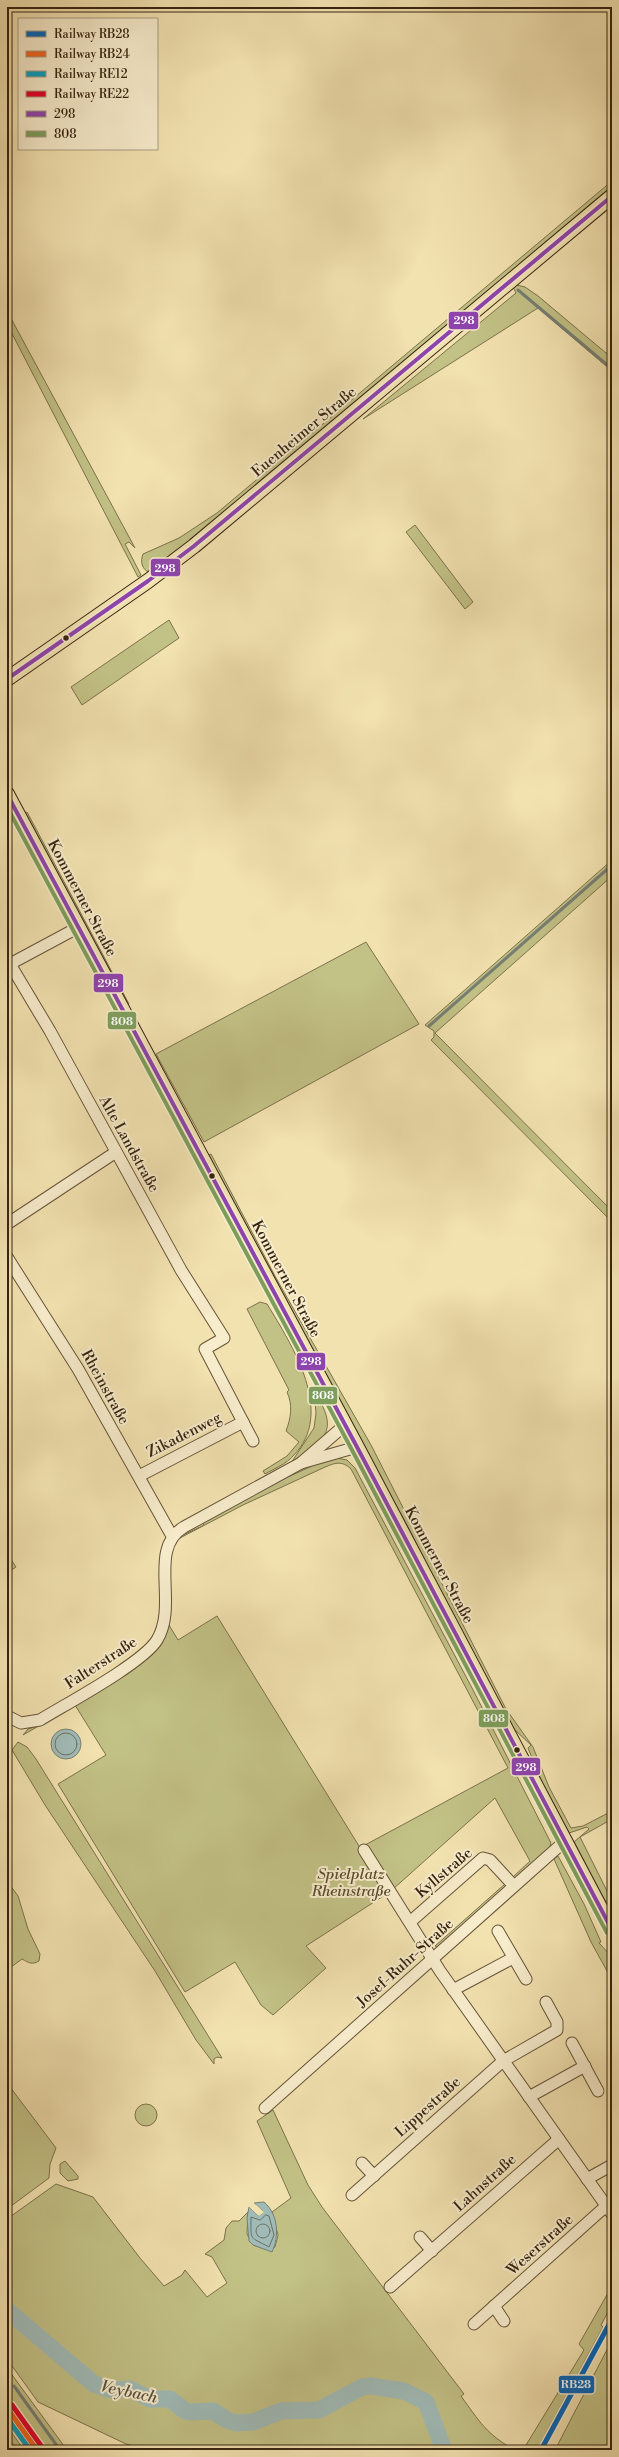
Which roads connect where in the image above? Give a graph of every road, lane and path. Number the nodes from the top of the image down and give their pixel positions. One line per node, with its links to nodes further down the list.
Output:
1 (612, 196): 2 (main road, Euenheimer Straße)
2 (7, 679)
3 (7, 794): 4 (main road, Kommerner Straße)
4 (79, 927): 5 (street, Alte Landstraße); 11 (main road, Kommerner Straße)
5 (8, 961): 6 (street, Alte Landstraße)
6 (116, 1152): 7 (street); 9 (street, Alte Landstraße)
7 (7, 1224)
8 (7, 1257): 15 (street, Rheinstraße)
9 (224, 1338): 10 (street, Zikadenweg)
10 (243, 1422): 12 (street, Zikadenweg); 15 (street, Zikadenweg)
11 (345, 1425): 13 (main road, Kommerner Straße); 14 (street)
12 (253, 1441)
13 (357, 1447): 14 (street); 18 (main road, Kommerner Straße)
14 (301, 1463): 16 (street)
15 (139, 1476): 16 (street, Rheinstraße)
16 (172, 1536): 17 (street, Falterstraße)
17 (7, 1716)
18 (565, 1841): 20 (street, Josef-Ruhr-Straße); 22 (main road, Kommerner Straße)
19 (364, 1850): 21 (street)
20 (514, 1886): 21 (street, Kyllstraße); 25 (street, Josef-Ruhr-Straße)
21 (410, 1922): 25 (street)
22 (612, 1930)
23 (498, 1931): 24 (street)
24 (513, 1958): 26 (street); 27 (street)
25 (432, 1960): 27 (street); 34 (street, Josef-Ruhr-Straße)
26 (526, 1979)
27 (453, 1990): 30 (street)
28 (546, 2002): 30 (street)
29 (572, 2043): 31 (street)
30 (503, 2061): 33 (street); 38 (street, Lippestraße)
31 (585, 2066): 32 (street); 33 (street)
32 (598, 2091)
33 (529, 2097): 35 (street)
34 (265, 2108)
35 (558, 2139): 39 (street); 43 (street, Lahnstraße)
36 (362, 2163): 38 (street)
37 (612, 2165): 39 (street)
38 (374, 2176): 40 (street, Lippestraße)
39 (587, 2179): 41 (street)
40 (352, 2195)
41 (609, 2210): 45 (street, Weserstraße)
42 (420, 2237): 43 (street)
43 (432, 2251): 44 (street, Lahnstraße)
44 (390, 2287)
45 (494, 2306): 46 (street); 47 (street, Weserstraße)
46 (504, 2321)
47 (474, 2324)

